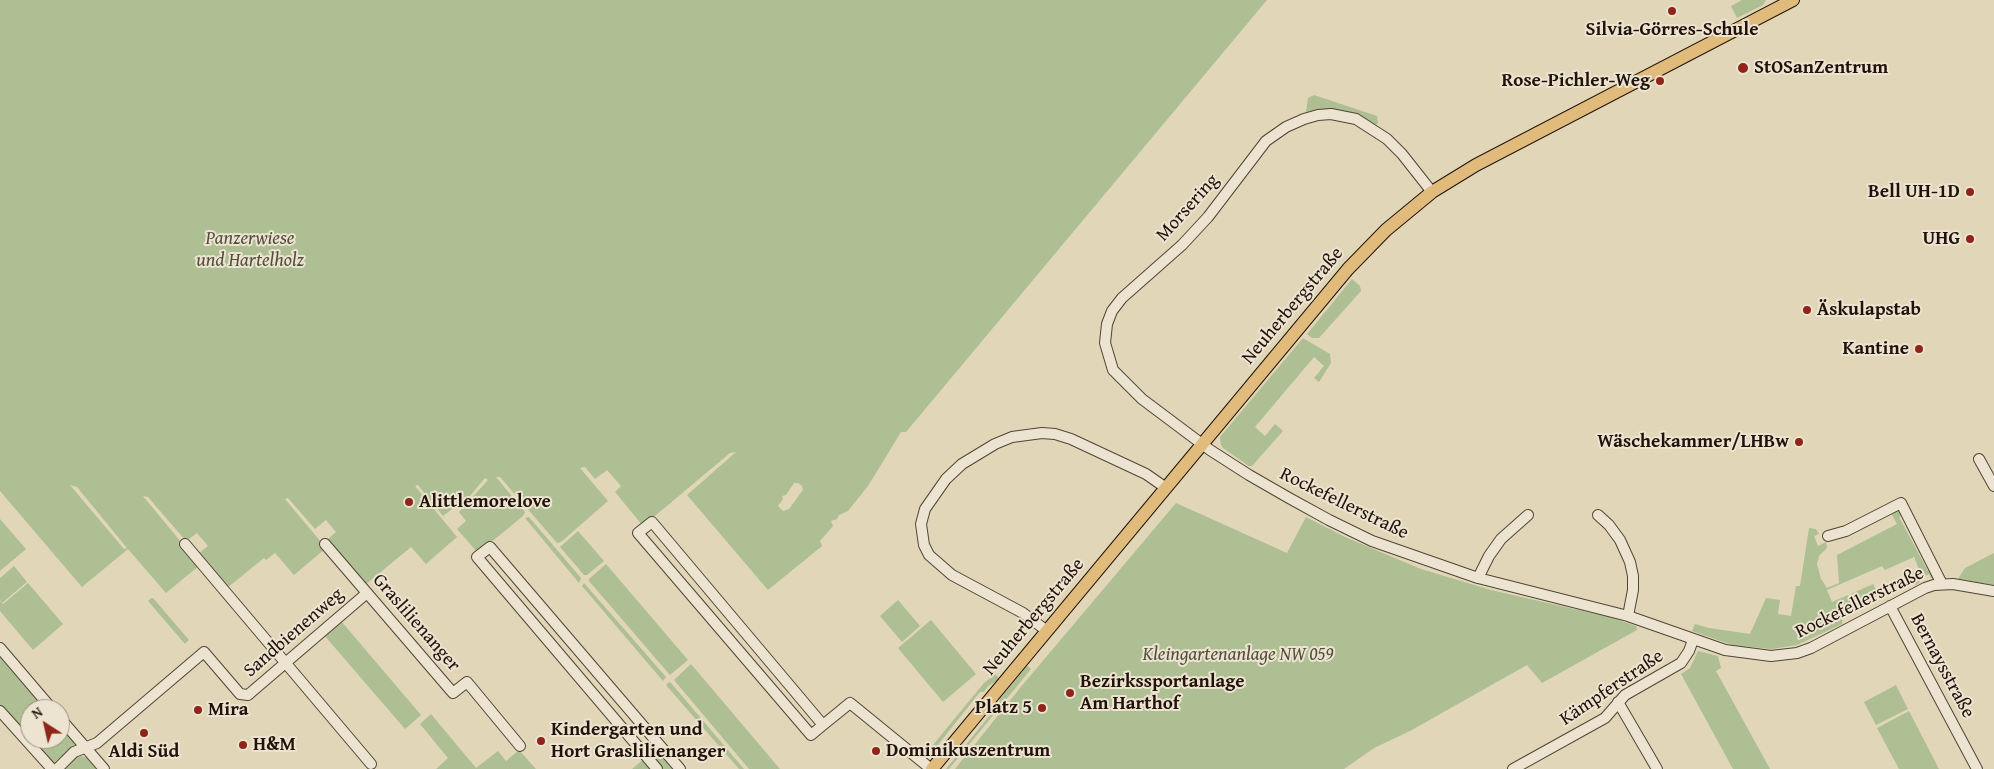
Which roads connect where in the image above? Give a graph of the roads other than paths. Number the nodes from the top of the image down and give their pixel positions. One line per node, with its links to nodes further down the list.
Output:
1 (1793, 0): 2 (main road, Neuherbergstraße)
2 (1432, 192): 3 (main road, Neuherbergstraße); 3 (street, Morsering)
3 (1203, 444): 6 (main road, Neuherbergstraße); 12 (street, Rockefellerstraße)
4 (1980, 459): 5 (street)
5 (1994, 486)
6 (1166, 488): 21 (main road, Neuherbergstraße); 21 (street)
7 (1528, 515): 12 (street)
8 (1598, 516): 19 (street)
9 (1828, 536): 13 (street)
10 (185, 544): 25 (street)
11 (325, 544): 15 (street, Graslilienanger)
12 (1478, 578): 19 (street, Rockefellerstraße)
13 (1942, 584): 14 (street, Rockefellerstraße); 17 (street, Rockefellerstraße)
14 (1994, 591)
15 (367, 593): 25 (street, Sandbienenweg); 33 (street, Graslilienanger)
16 (539, 604): 18 (street); 18 (street); 27 (street)
17 (1890, 606): 23 (street, Rockefellerstraße); 44 (street, Bernaysstraße)
18 (526, 614): 30 (street)
19 (1628, 616): 23 (street, Rockefellerstraße)
20 (736, 622): 22 (street); 22 (street); 31 (street)
21 (1047, 631): 41 (main road, Neuherbergstraße)
22 (723, 633): 31 (street)
23 (1692, 640): 28 (street, Kämpferstraße)
24 (0, 648): 26 (street)
25 (285, 663): 34 (street, Sandbienenweg); 35 (street)
26 (43, 699)
27 (622, 701): 30 (street); 40 (street)
28 (1618, 702): 42 (street, Kämpferstraße); 43 (street)
29 (0, 711): 36 (street)
30 (609, 712): 39 (street)
31 (823, 725): 41 (street)
32 (70, 729): 34 (street)
33 (520, 746)
34 (87, 748): 37 (street); 38 (street)
35 (371, 764)
36 (52, 769)
37 (57, 769)
38 (104, 769)
39 (657, 769)
40 (680, 769)
41 (931, 769)
42 (1513, 769)
43 (1657, 769)
44 (1977, 769)

